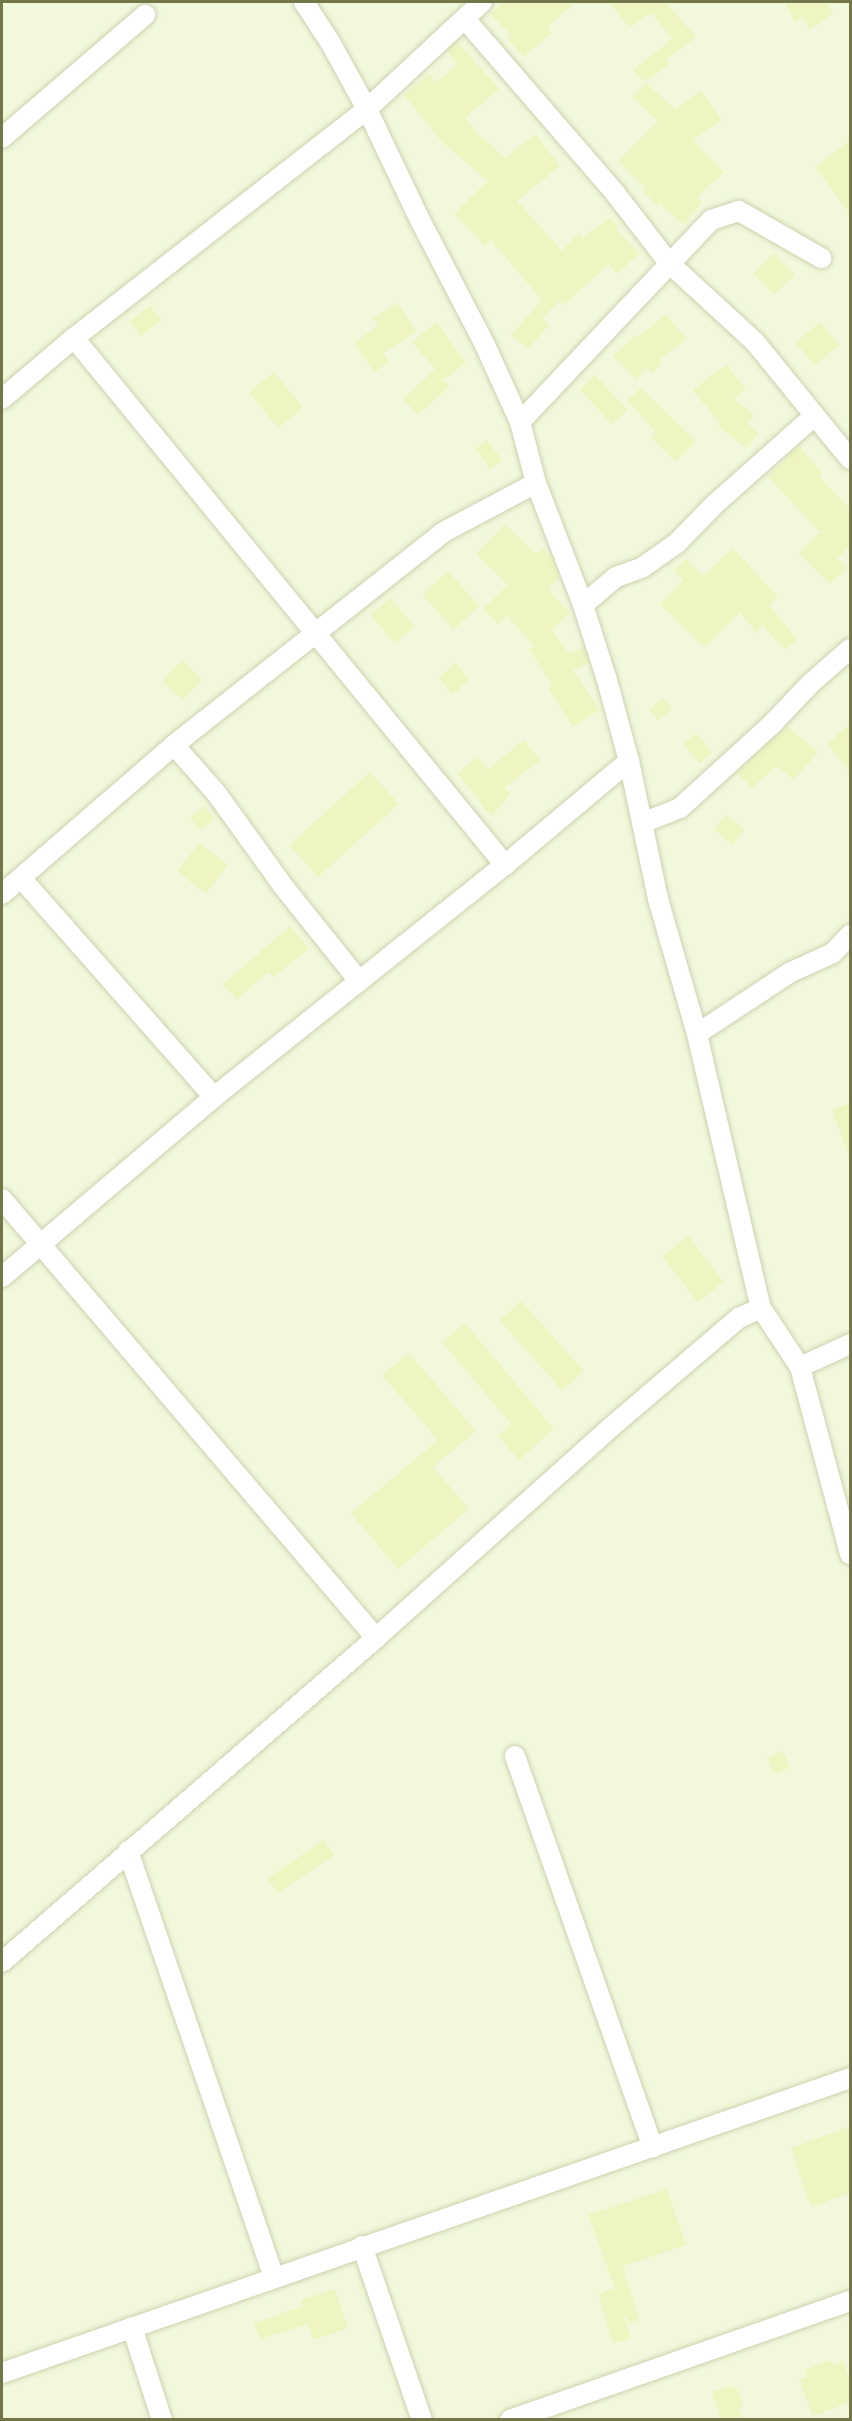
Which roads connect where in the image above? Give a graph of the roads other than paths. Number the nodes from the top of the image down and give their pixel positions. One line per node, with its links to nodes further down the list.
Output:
1 (304, 2): 5 (street)
2 (482, 2): 4 (street)
3 (145, 15): 6 (street)
4 (465, 19): 5 (street); 8 (street)
5 (367, 109): 9 (street); 12 (street)
6 (2, 138)
7 (821, 258): 8 (street)
8 (669, 263): 11 (street); 12 (street)
9 (74, 338): 10 (street); 16 (street)
10 (2, 399)
11 (814, 416): 13 (street); 15 (street)
12 (520, 422): 14 (street)
13 (850, 459)
14 (536, 483): 15 (street); 16 (street)
15 (583, 605): 19 (street)
16 (315, 632): 18 (street); 21 (street)
17 (850, 649): 20 (street)
18 (174, 745): 22 (street); 25 (street)
19 (629, 761): 20 (street); 21 (street)
20 (642, 823): 26 (street)
21 (505, 865): 25 (street)
22 (21, 878): 23 (street); 27 (street)
23 (2, 894)
24 (850, 935): 26 (street)
25 (359, 981): 27 (street)
26 (697, 1034): 31 (street)
27 (214, 1097): 29 (street)
28 (2, 1199): 29 (street)
29 (40, 1244): 30 (street); 35 (street)
30 (2, 1277)
31 (761, 1308): 33 (street); 35 (street)
32 (850, 1344): 33 (street)
33 (800, 1367): 34 (street)
34 (850, 1554)
35 (376, 1638): 37 (street)
36 (515, 1756): 40 (street)
37 (128, 1851): 38 (street); 42 (street)
38 (2, 1962)
39 (850, 2078): 40 (street)
40 (653, 2147): 41 (street)
41 (362, 2246): 42 (street); 47 (street)
42 (274, 2277): 44 (street)
43 (850, 2301): 48 (street)
44 (132, 2327): 45 (street); 46 (street)
45 (2, 2373)
46 (162, 2420)
47 (422, 2420)
48 (510, 2420)

